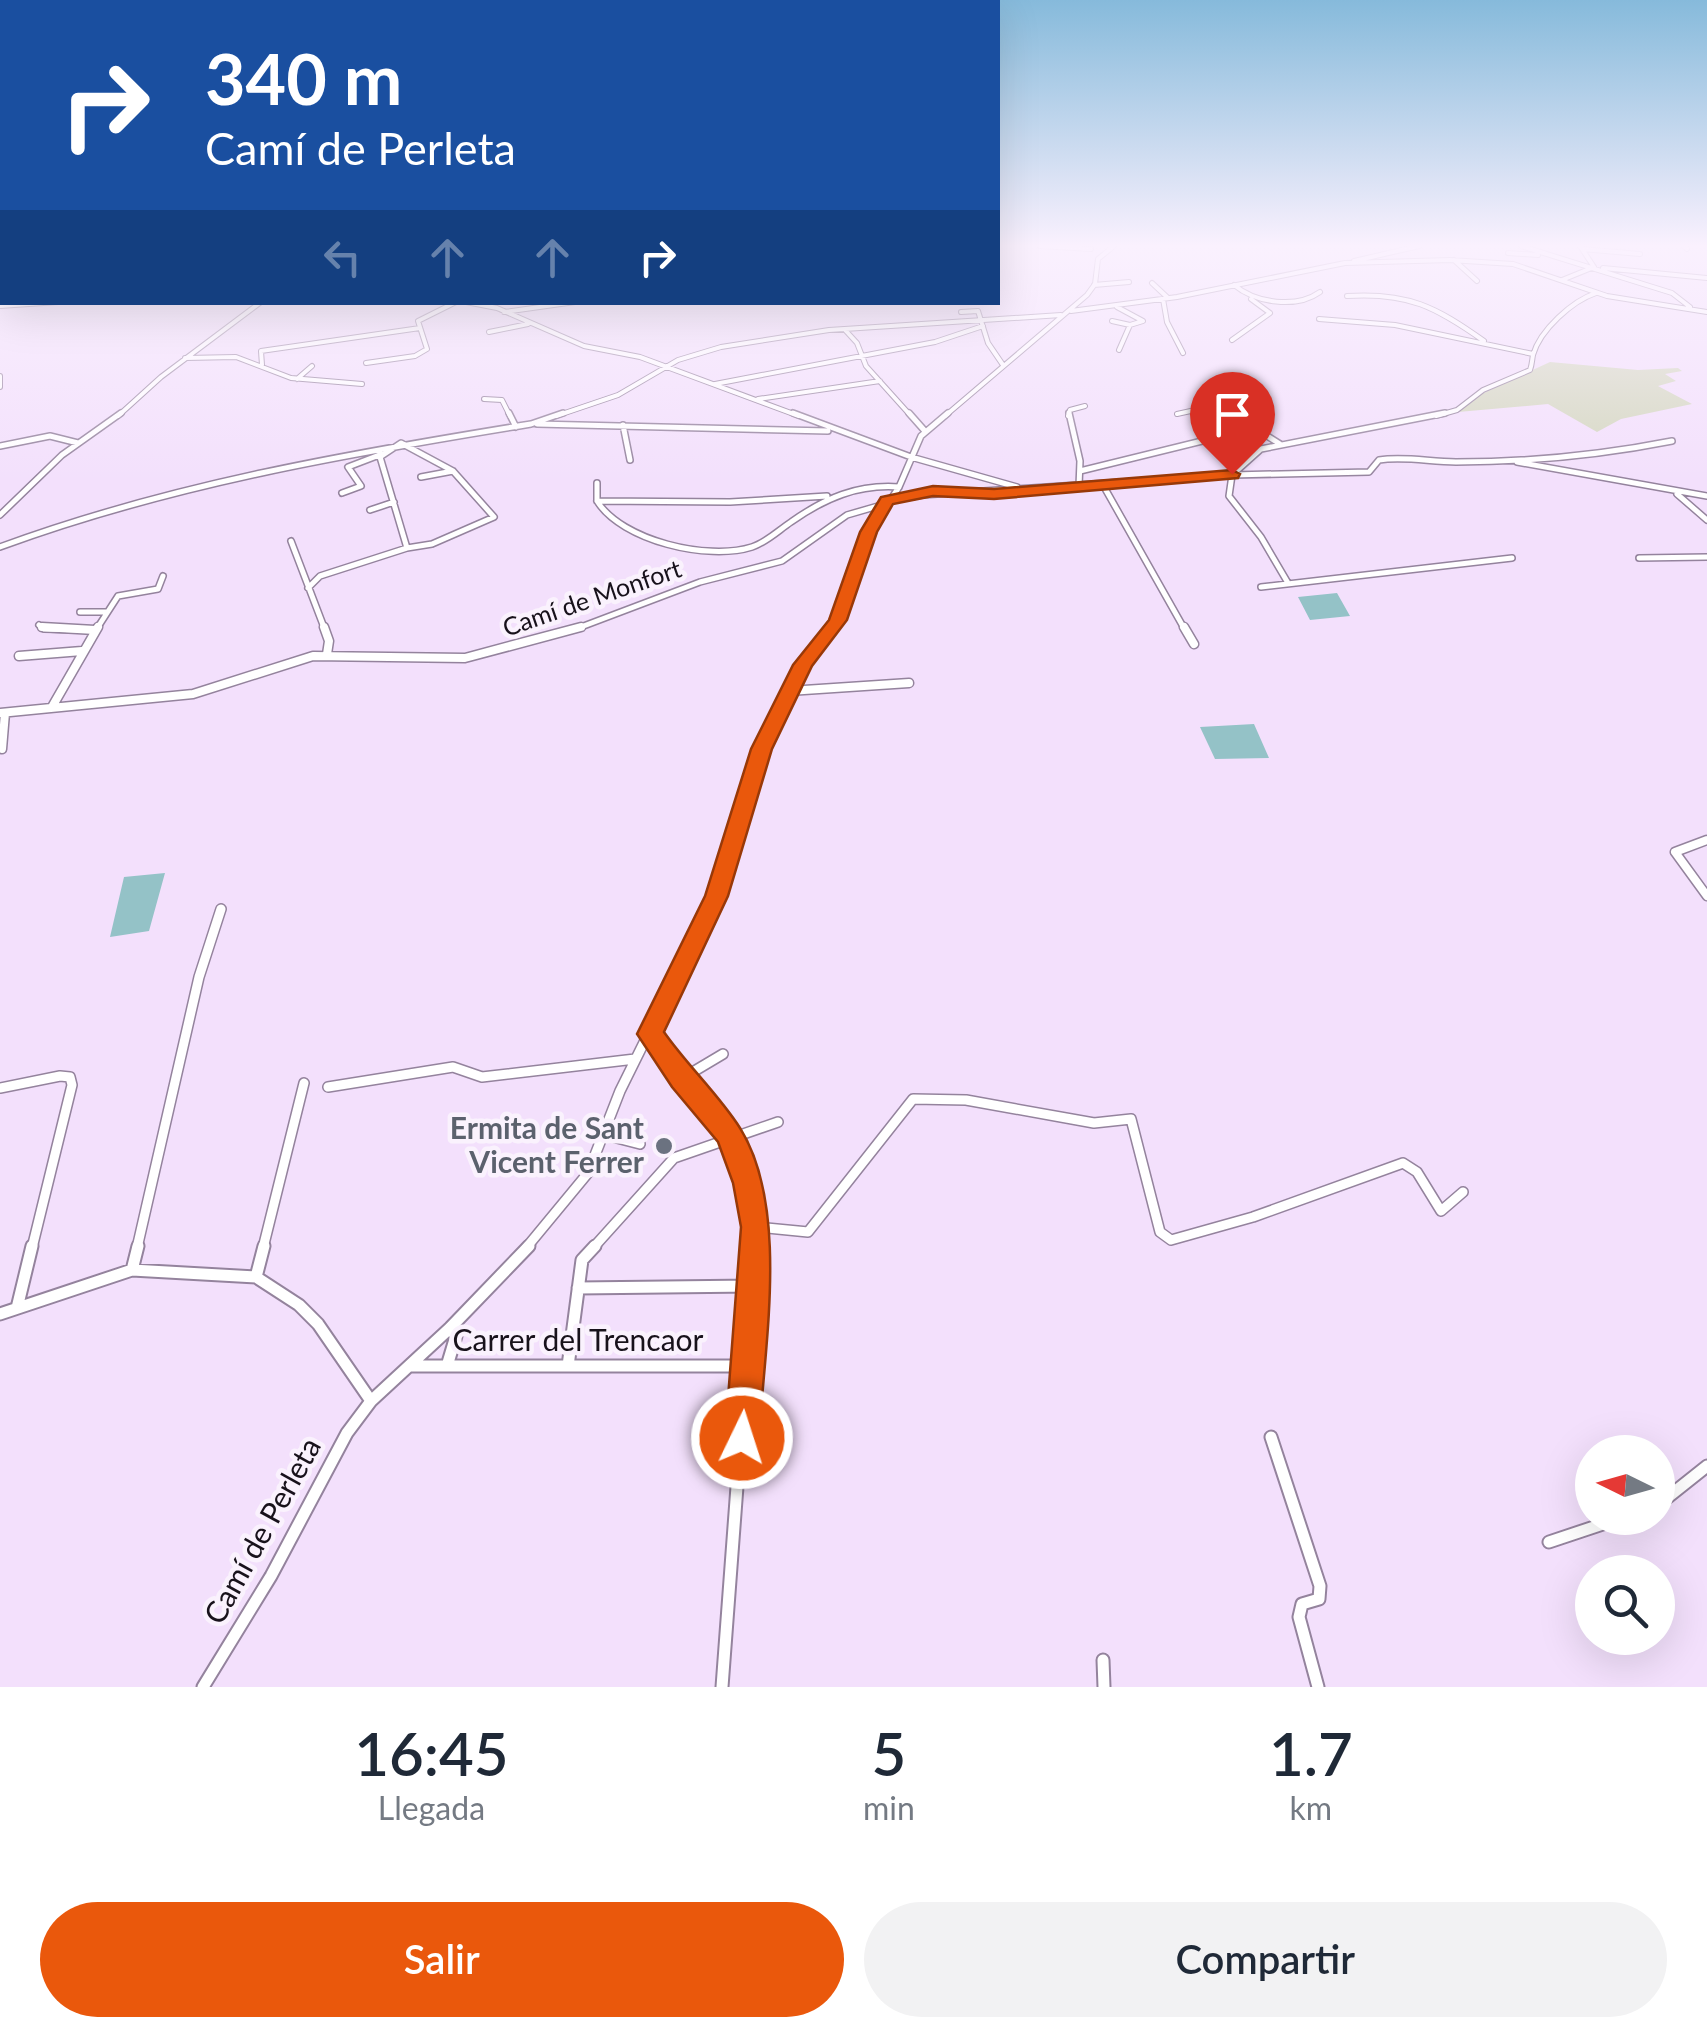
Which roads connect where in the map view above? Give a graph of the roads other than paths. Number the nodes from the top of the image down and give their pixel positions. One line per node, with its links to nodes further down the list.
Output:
1 (983, 324): 27 (street)
2 (231, 325): 24 (street)
3 (419, 325): 15 (street)
4 (524, 325): 17 (street)
5 (530, 325): 29 (street)
6 (908, 325): 16 (street)
7 (981, 325): 22 (street)
8 (1050, 325): 27 (street)
9 (1130, 325): 20 (street)
10 (1168, 325): 21 (street)
11 (1253, 325): 18 (street)
12 (1391, 325): 19 (street)
13 (1461, 325): 19 (street)
14 (1555, 325): 23 (street)
15 (420, 328): 25 (street); 26 (street)
16 (846, 331): 22 (street); 29 (street)
17 (489, 332)
18 (1232, 340)
19 (1489, 344): 23 (street)
20 (1119, 350)
21 (1183, 353)
22 (861, 354): 32 (street); 34 (street)
23 (1532, 354): 49 (street)
24 (186, 358): 26 (street); 48 (street)
25 (366, 363)
26 (262, 365): 31 (street)
27 (1003, 365): 44 (street)
28 (312, 366): 31 (street)
29 (666, 369): 34 (street); 40 (street)
30 (0, 376): 35 (street)
31 (298, 379): 33 (street)
32 (880, 380): 37 (street); 44 (street)
33 (362, 384)
34 (711, 385): 37 (street)
35 (0, 386)
36 (484, 400): 42 (street)
37 (753, 400): 45 (street)
38 (1085, 406): 56 (street)
39 (1177, 414): 43 (street)
40 (530, 424): 41 (street); 42 (street)
41 (623, 425): 45 (street); 54 (street)
42 (516, 426): 47 (street)
43 (1255, 428): 49 (street); 56 (street)
44 (924, 430): 52 (street)
45 (837, 431): 52 (street)
46 (1672, 441): 53 (street)
47 (401, 443): 51 (street); 55 (street); 75 (street)
48 (78, 444): 50 (street); 72 (street)
49 (1280, 444): 57 (street)
50 (0, 446)
51 (382, 454): 64 (street); 68 (street)
52 (911, 457): 62 (street); 63 (street)
53 (1503, 459): 57 (street, Camí de Monfort); 65 (street)
54 (630, 460)
55 (453, 471): 58 (street); 76 (street)
56 (1080, 471): 61 (street)
57 (1232, 474): 60 (street, Camí de Monfort); 81 (street)
58 (421, 476)
59 (597, 483): 69 (street)
60 (1103, 484): 61 (street, Camí de Monfort); 88 (street)
61 (1079, 486): 63 (street, Camí de Monfort)
62 (899, 487): 66 (street); 70 (street)
63 (1026, 488): 70 (street, Camí de Monfort)
64 (342, 493)
65 (1677, 494): 67 (street); 73 (street)
66 (827, 496): 69 (street); 69 (street)
67 (1707, 496)
68 (394, 502): 71 (street); 76 (street)
69 (597, 502)
70 (886, 502): 90 (street, Camí de Monfort); 93 (street)
71 (370, 510)
72 (0, 515)
73 (1707, 520)
74 (291, 541): 83 (street)
75 (0, 547)
76 (406, 548): 83 (street)
77 (1707, 557): 79 (street)
78 (1512, 558): 81 (street)
79 (1639, 558)
80 (163, 576): 85 (street)
81 (1288, 583): 82 (street)
82 (1261, 586)
83 (308, 588): 90 (street)
84 (80, 612): 85 (street)
85 (107, 612): 87 (street)
86 (39, 625): 87 (street)
87 (95, 630): 89 (street)
88 (1194, 644)
89 (82, 651): 91 (street); 94 (street)
90 (327, 654): 94 (street, Camí de Monfort)
91 (19, 656)
92 (910, 684): 93 (street)
93 (790, 690): 100 (street, Camí de Perleta)
94 (52, 707): 95 (street, Camí de Monfort)
95 (3, 713): 96 (street)
96 (2, 750)
97 (1704, 842): 98 (street)
98 (1707, 896)
99 (221, 909): 113 (street)
100 (650, 1034): 102 (street, Camí de Perleta); 103 (street)
101 (723, 1054): 103 (street)
102 (635, 1059): 105 (street); 108 (street, Camí de Perleta)
103 (682, 1079): 109 (street)
104 (304, 1083): 114 (street)
105 (328, 1087)
106 (0, 1088): 117 (street)
107 (778, 1122): 109 (street)
108 (605, 1135): 110 (street); 119 (street, Camí de Perleta)
109 (730, 1136): 112 (street); 116 (street)
110 (640, 1144)
111 (1463, 1192): 112 (street)
112 (756, 1227): 115 (street)
113 (132, 1270): 114 (street); 117 (street)
114 (256, 1277): 124 (street)
115 (752, 1286): 116 (street); 123 (street)
116 (578, 1288): 122 (street)
117 (17, 1308): 118 (street)
118 (0, 1314)
119 (450, 1328): 120 (street, Camí de Perleta); 121 (street)
120 (409, 1366): 121 (street, Carrer del Trencaor); 124 (street, Camí de Perleta)
121 (447, 1366): 122 (street, Carrer del Trencaor)
122 (568, 1366): 123 (street, Carrer del Trencaor)
123 (747, 1366): 132 (street)
124 (371, 1401): 131 (street, Camí de Perleta)
125 (1272, 1437): 134 (street)
126 (1707, 1466): 127 (street)
127 (1675, 1491)
128 (1575, 1534): 129 (street)
129 (1550, 1542)
130 (1103, 1660): 133 (street)
131 (203, 1687)
132 (722, 1687)
133 (1104, 1687)
134 (1318, 1687)

